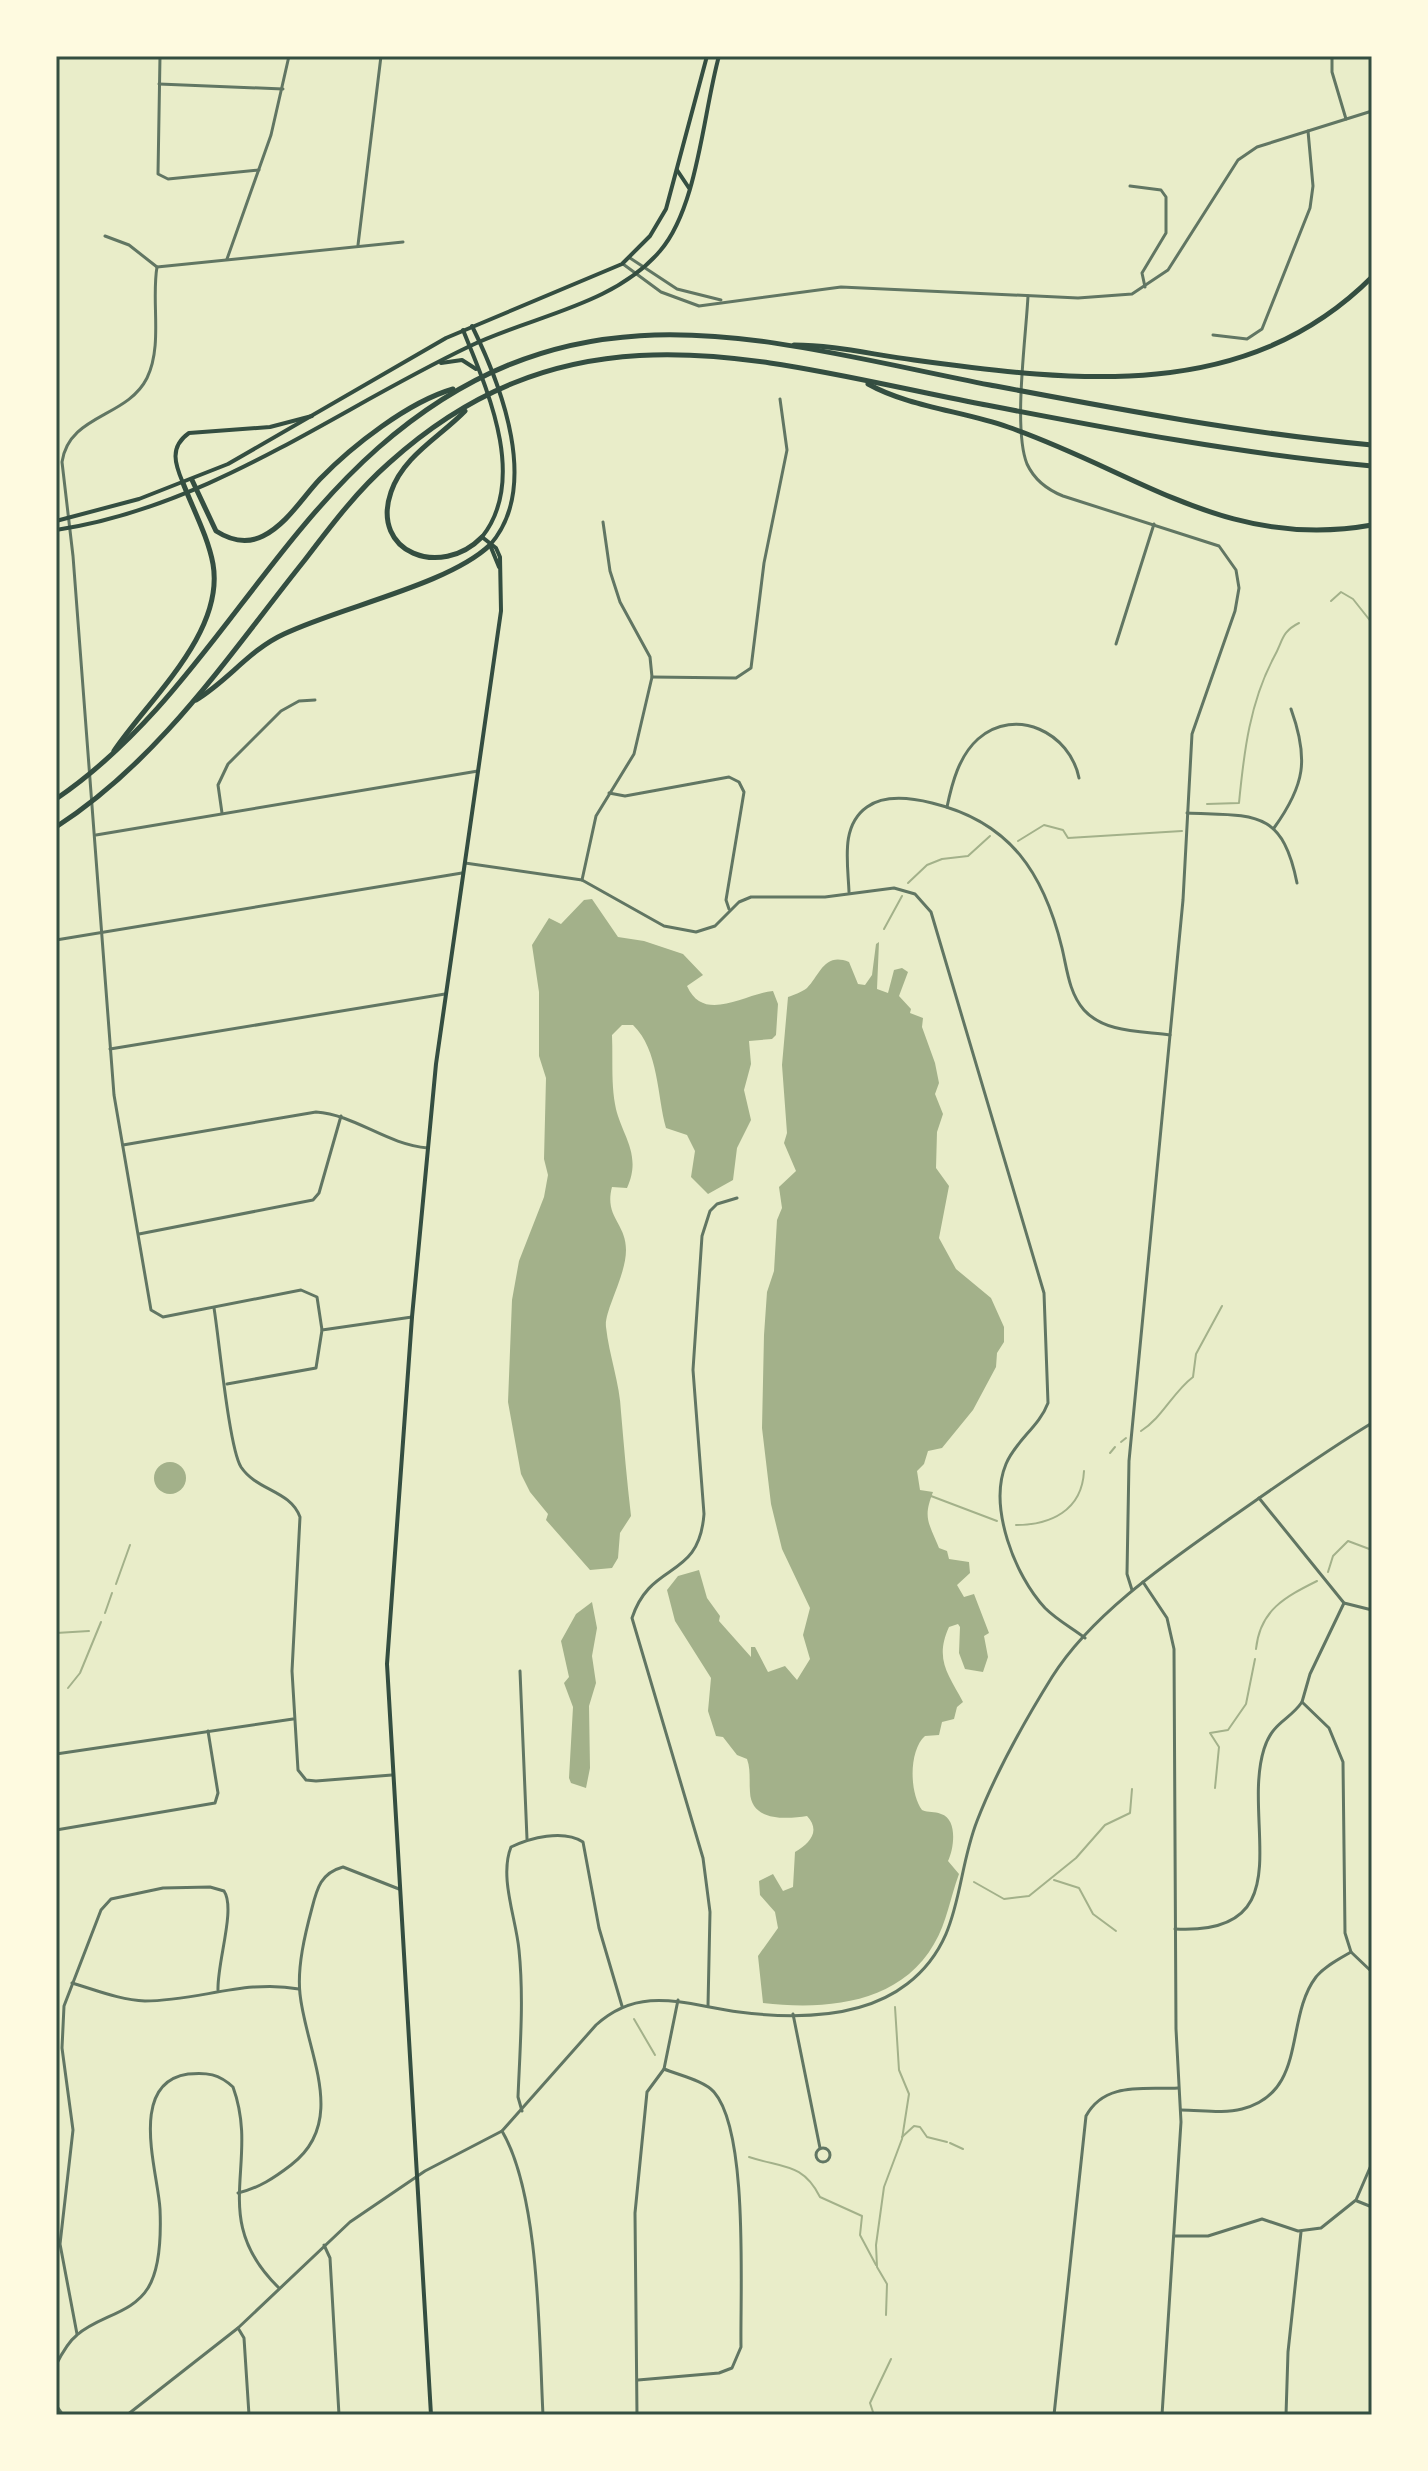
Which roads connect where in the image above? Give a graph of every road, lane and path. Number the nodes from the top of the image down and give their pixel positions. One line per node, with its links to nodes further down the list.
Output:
1 (160, 56): 7 (street)
2 (289, 56): 8 (street)
3 (381, 56): 18 (street)
4 (707, 56): 13 (main road)
5 (719, 56): 15 (main road)
6 (1332, 56): 10 (street)
7 (159, 84): 8 (street); 12 (street)
8 (283, 89): 12 (street)
9 (1372, 111): 10 (street)
10 (1346, 119): 11 (street)
11 (1308, 131): 26 (street); 31 (street)
12 (259, 170): 20 (street)
13 (677, 170): 15 (main road); 19 (main road)
14 (1130, 186): 26 (street)
15 (690, 189): 23 (main road)
16 (105, 236): 22 (street)
17 (403, 242): 18 (street)
18 (358, 245): 20 (street)
19 (630, 258): 21 (main road); 23 (street)
20 (227, 259): 22 (street)
21 (623, 264): 24 (street); 29 (main road)
22 (157, 267): 48 (street)
23 (644, 268): 24 (main road); 28 (street)
24 (636, 274): 28 (street); 32 (main road)
25 (1372, 277): 33 (highway)
26 (1145, 287): 27 (street)
27 (1028, 296): 28 (street); 51 (street)
28 (725, 301)
29 (472, 326): 30 (main road); 32 (main road)
30 (463, 330): 34 (main road); 41 (main road)
31 (1213, 335)
32 (479, 341): 34 (main road); 56 (main road)
33 (784, 345): 38 (highway); 42 (highway)
34 (469, 346): 35 (main road); 36 (main road)
35 (431, 366): 36 (main road); 46 (main road)
36 (480, 375): 55 (main road)
37 (864, 381): 40 (highway); 43 (highway); 52 (highway)
38 (462, 387): 46 (highway); 62 (highway)
39 (780, 399): 58 (street)
40 (473, 404): 55 (highway); 60 (highway)
41 (321, 413): 44 (main road); 45 (main road)
42 (1372, 445)
43 (1372, 466)
44 (192, 480): 45 (main road); 46 (highway)
45 (183, 483): 47 (highway); 48 (main road)
46 (196, 489): 47 (main road)
47 (186, 493): 53 (main road); 62 (highway)
48 (69, 518): 49 (main road); 53 (street)
49 (56, 521)
50 (603, 522): 58 (street)
51 (1154, 524): 57 (street); 69 (street)
52 (1372, 525)
53 (70, 527): 54 (main road); 72 (street)
54 (56, 530)
55 (482, 537): 56 (main road)
56 (490, 545): 60 (highway); 63 (main road)
57 (1116, 644)
58 (652, 677): 65 (street)
59 (315, 700): 68 (street)
60 (192, 702): 70 (highway)
61 (1291, 709): 71 (street)
62 (110, 758): 66 (highway)
63 (478, 771): 68 (street); 73 (main road)
64 (1079, 778): 67 (street)
65 (609, 793): 75 (street); 78 (street)
66 (56, 799)
67 (947, 807): 77 (street); 82 (street)
68 (222, 813): 72 (street)
69 (1187, 813): 71 (street); 82 (street)
70 (56, 827)
71 (1274, 828): 76 (street)
72 (94, 836): 79 (street)
73 (465, 863): 74 (main road); 75 (street)
74 (463, 873): 79 (street); 81 (main road)
75 (582, 880): 78 (street)
76 (1297, 883)
77 (849, 892): 78 (street); 99 (street)
78 (729, 909)
79 (101, 933): 80 (street); 83 (street)
80 (56, 940)
81 (445, 994): 83 (street); 86 (main road)
82 (1171, 1036): 96 (street)
83 (110, 1049): 85 (street)
84 (341, 1116): 85 (street); 86 (street); 88 (street)
85 (123, 1145): 88 (street)
86 (428, 1148): 90 (main road)
87 (737, 1198): 119 (street)
88 (139, 1234): 89 (street)
89 (214, 1308): 91 (street); 92 (street)
90 (412, 1317): 91 (street); 105 (main road)
91 (322, 1330): 92 (street)
92 (226, 1384): 102 (street)
93 (1372, 1423): 94 (street)
94 (1259, 1498): 95 (street); 97 (street)
95 (1143, 1582): 96 (street); 111 (street)
96 (1132, 1590): 99 (street)
97 (1344, 1603): 98 (street); 101 (street)
98 (1372, 1610)
99 (1085, 1638): 120 (street)
100 (520, 1671): 108 (street)
101 (1302, 1702): 111 (street); 112 (street)
102 (293, 1719): 103 (street); 105 (street)
103 (208, 1731): 104 (street); 106 (street)
104 (56, 1754)
105 (392, 1775): 110 (main road)
106 (56, 1830)
107 (56, 1837): 109 (street)
108 (527, 1839): 118 (street); 126 (street)
109 (56, 1875)
110 (399, 1889): 115 (street); 130 (main road)
111 (1175, 1929): 124 (street)
112 (1351, 1952): 113 (street); 125 (street)
113 (1372, 1972)
114 (72, 1983): 116 (street); 116 (street); 122 (street)
115 (299, 1989): 116 (street); 131 (street)
116 (218, 1990)
117 (678, 2000): 118 (street); 119 (street); 123 (street)
118 (622, 2006): 126 (street)
119 (708, 2006): 120 (street)
120 (793, 2014): 128 (street)
121 (56, 2048): 122 (street)
122 (62, 2048): 139 (street)
123 (664, 2069): 141 (street); 141 (street)
124 (1179, 2088): 125 (street); 150 (street)
125 (1181, 2110): 135 (street)
126 (522, 2111): 127 (street)
127 (502, 2131): 130 (street); 148 (street)
128 (820, 2148)
129 (1372, 2163): 132 (street)
130 (417, 2177): 136 (street); 147 (main road)
131 (238, 2193): 137 (street); 139 (street)
132 (1356, 2200): 133 (street); 134 (street)
133 (1372, 2207)
134 (1301, 2232): 135 (street); 152 (street)
135 (1174, 2236): 151 (street)
136 (324, 2245): 137 (street); 146 (street)
137 (279, 2288): 138 (street)
138 (238, 2328): 144 (street); 145 (street)
139 (77, 2334): 140 (street)
140 (56, 2365)
141 (638, 2380): 149 (street)
142 (56, 2405): 143 (street)
143 (63, 2415)
144 (127, 2415)
145 (249, 2415)
146 (339, 2415)
147 (431, 2415)
148 (543, 2415)
149 (637, 2415)
150 (1054, 2415)
151 (1162, 2415)
152 (1286, 2415)

